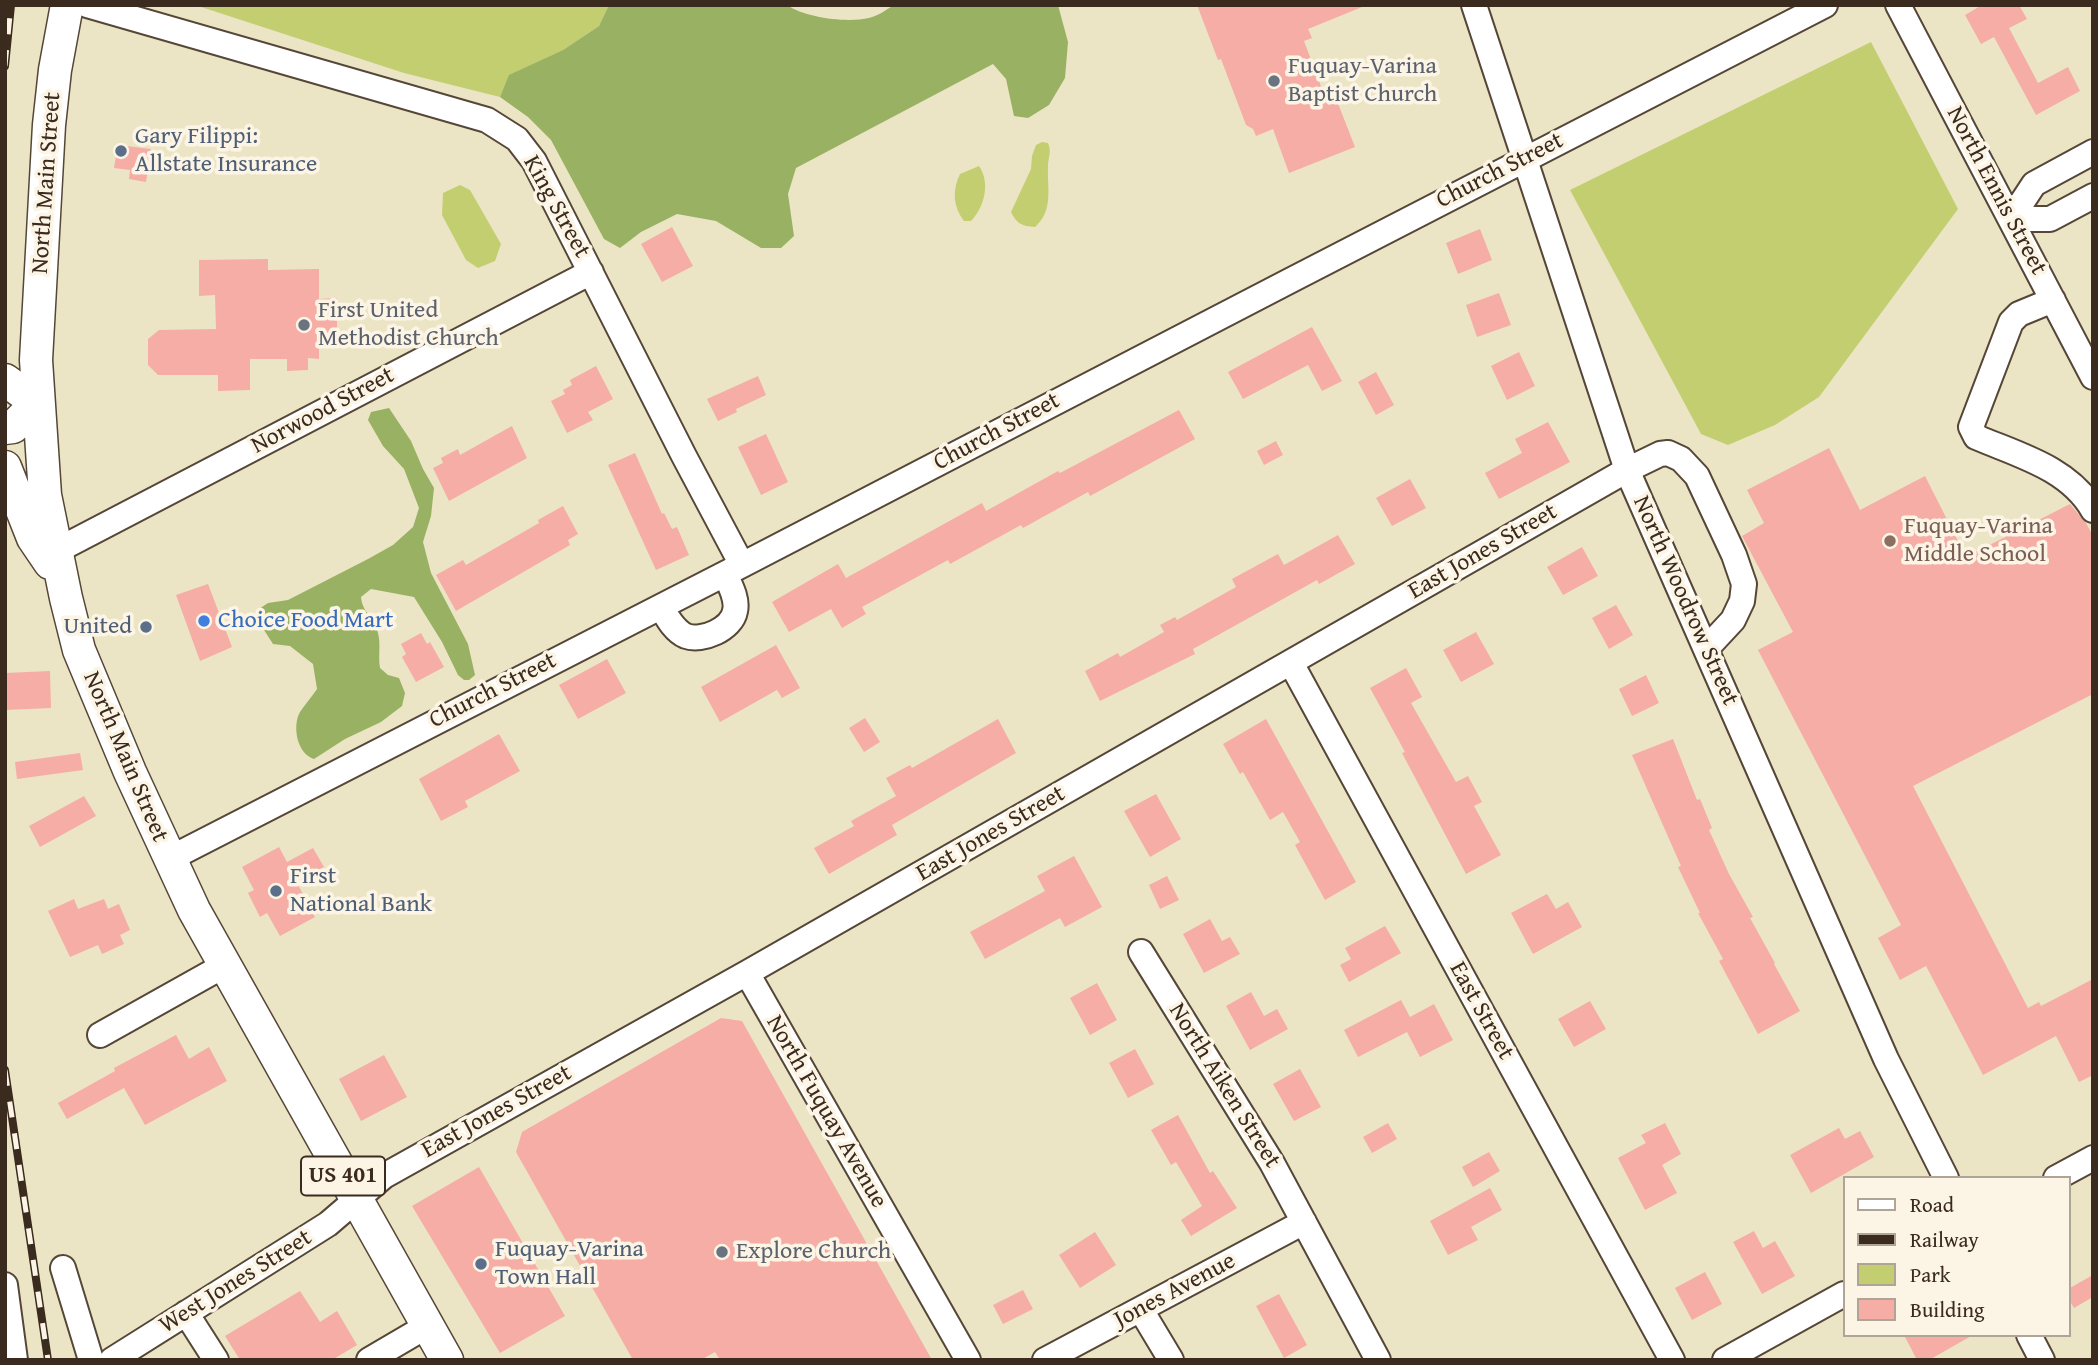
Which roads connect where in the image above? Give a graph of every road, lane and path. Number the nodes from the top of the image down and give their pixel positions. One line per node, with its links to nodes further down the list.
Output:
1 (66, 5): 14 (main road, North Main Street / US 401)
2 (87, 5): 10 (street, King Street)
3 (1474, 5): 7 (street, North Woodrow Street)
4 (1825, 5): 7 (street, Church Street)
5 (1898, 5): 9 (street, North Ennis Street)
6 (2093, 152): 9 (street)
7 (1524, 158): 17 (street, North Woodrow Street); 20 (street, Church Street)
8 (2093, 196): 9 (street)
9 (2011, 219): 11 (street, North Ennis Street)
10 (591, 272): 19 (street, Norwood Street); 20 (street, King Street)
11 (2053, 300): 12 (street, North Ennis Street); 18 (street)
12 (2093, 377)
13 (5, 380): 14 (main road)
14 (37, 403): 15 (main road); 19 (main road, North Main Street / US 401)
15 (5, 428)
16 (5, 467): 21 (main road)
17 (1627, 470): 23 (street, North Woodrow Street); 23 (street, East Jones Street); 24 (street, East Jones Street)
18 (2093, 510)
19 (56, 551): 21 (main road, North Main Street / US 401)
20 (734, 570): 22 (street, Church Street); 22 (street, King Street)
21 (63, 583): 25 (main road, North Main Street / US 401)
22 (661, 607): 25 (street, Church Street)
23 (1706, 649): 31 (street, North Woodrow Street)
24 (1291, 663): 28 (street, East Jones Street); 52 (street, East Street)
25 (169, 859): 27 (main road, North Main Street / US 401)
26 (1141, 952): 34 (street, North Aiken Street)
27 (225, 965): 29 (street); 33 (main road, North Main Street / US 401)
28 (747, 973): 33 (street, East Jones Street); 48 (street, North Fuquay Avenue)
29 (100, 1035)
30 (2093, 1158): 32 (street)
31 (1945, 1176)
32 (2060, 1176)
33 (356, 1199): 39 (street, West Jones Street); 40 (main road, North Main Street / US 401)
34 (1304, 1222): 38 (street, Jones Avenue); 51 (street, North Aiken Street)
35 (63, 1268): 44 (street)
36 (5, 1285): 43 (street)
37 (1842, 1295): 53 (street)
38 (1141, 1310): 49 (street, Jones Avenue); 50 (street)
39 (186, 1313): 42 (street); 45 (street, West Jones Street)
40 (427, 1326): 46 (street); 47 (main road, North Main Street / US 401)
41 (2030, 1337): 54 (street)
42 (208, 1357)
43 (15, 1360)
44 (90, 1360)
45 (112, 1360)
46 (369, 1360)
47 (447, 1360)
48 (968, 1360)
49 (1045, 1360)
50 (1171, 1360)
51 (1378, 1360)
52 (1672, 1360)
53 (1724, 1360)
54 (2042, 1360)

